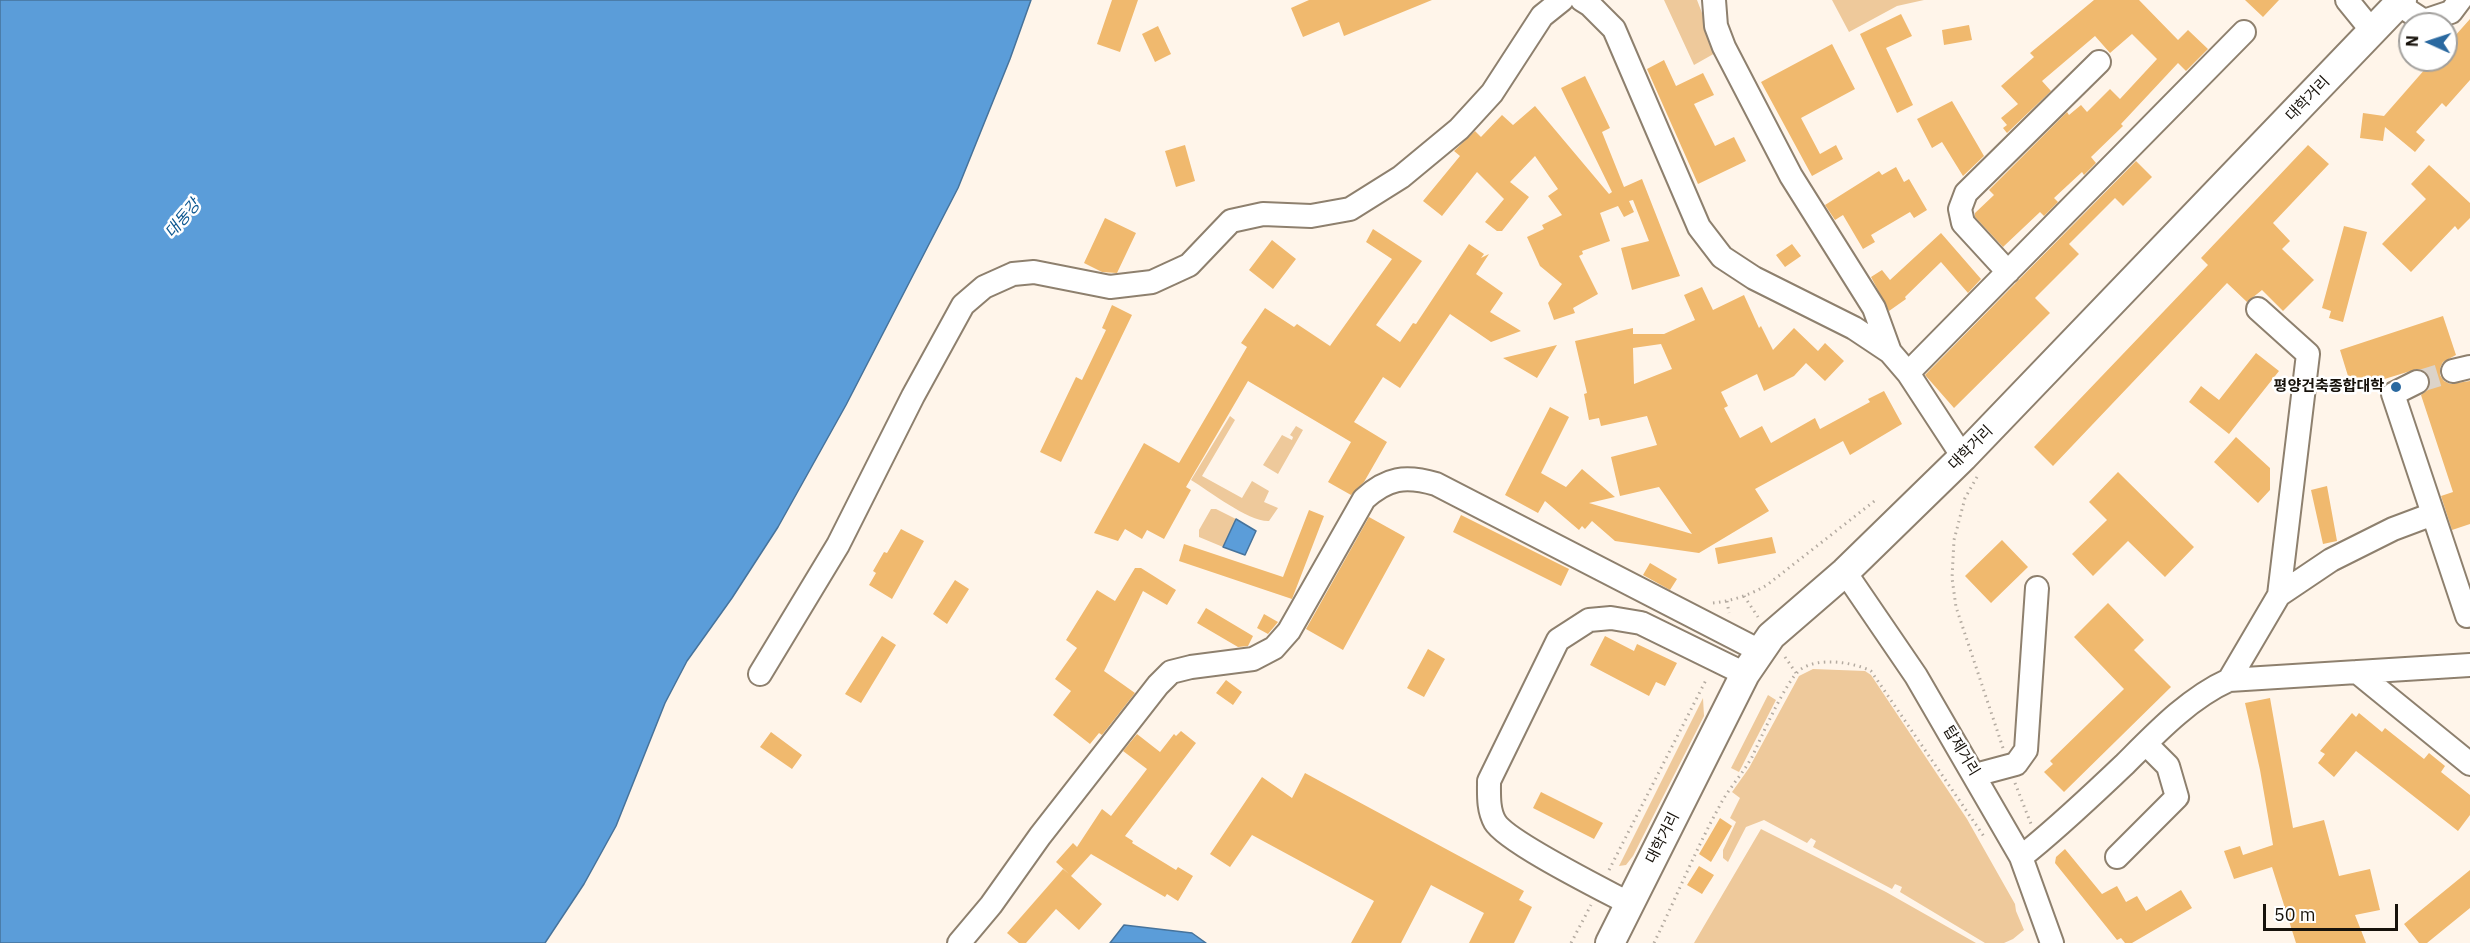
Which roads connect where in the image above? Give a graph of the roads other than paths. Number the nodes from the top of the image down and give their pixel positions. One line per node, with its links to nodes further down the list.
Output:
1 (1562, 0): 24 (street)
2 (1582, 0): 12 (street)
3 (1714, 0): 12 (street)
4 (2347, 0): 8 (street)
5 (2460, 0): 6 (street)
6 (2400, 2): 8 (main road, 대학거리)
7 (2244, 32): 10 (street)
8 (2373, 32): 15 (main road, 대학거리)
9 (2099, 62): 10 (street)
10 (2008, 272): 13 (street)
11 (2258, 309): 19 (street)
12 (1890, 352): 13 (street)
13 (1908, 373): 15 (street)
14 (2417, 382): 16 (street)
15 (1973, 463): 17 (main road, 대학거리)
16 (2433, 514): 19 (street); 20 (street)
17 (1845, 572): 21 (main road, 대학거리); 28 (street, 탑제거리)
18 (2037, 588): 28 (street)
19 (2279, 595): 25 (street)
20 (2467, 616)
21 (1753, 662): 31 (main road, 대학거리); 31 (street); 33 (street)
22 (2470, 665): 23 (street)
23 (2357, 672): 25 (street); 27 (street)
24 (759, 674)
25 (2229, 681): 26 (street)
26 (2146, 744): 29 (street); 30 (street)
27 (2470, 764)
28 (1976, 775): 29 (street, 탑제거리)
29 (2030, 850): 32 (street, 탑제거리)
30 (2117, 857)
31 (1630, 904): 34 (main road, 대학거리)
32 (2051, 939): 35 (street)
33 (959, 943)
34 (1610, 943)
35 (2073, 943)

